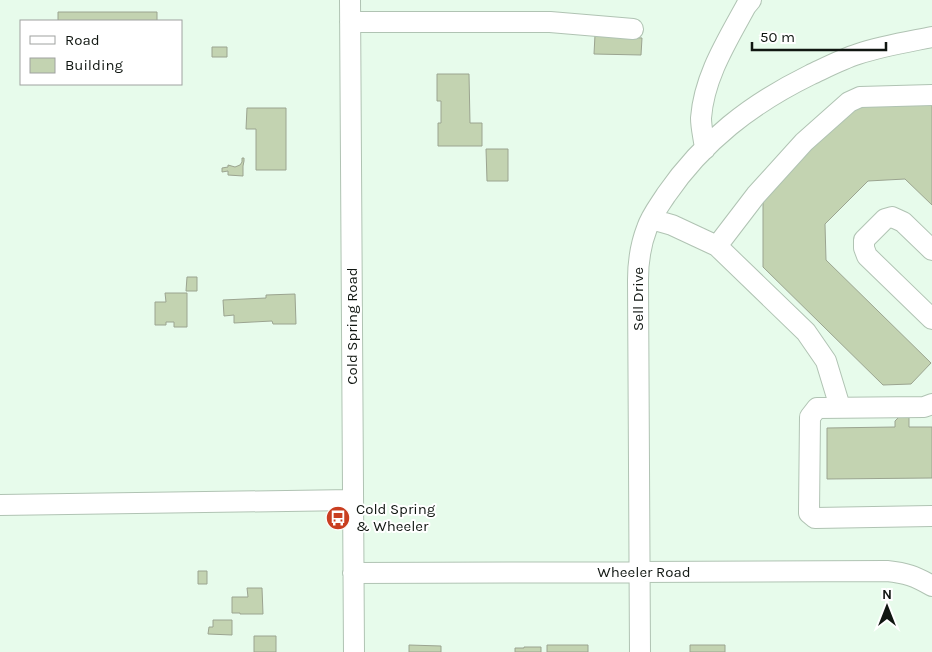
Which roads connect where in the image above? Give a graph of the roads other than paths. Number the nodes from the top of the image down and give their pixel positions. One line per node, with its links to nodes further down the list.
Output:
1 (350, 0): 3 (street, Cold Spring Road)
2 (751, 0): 7 (street)
3 (350, 22): 4 (street); 14 (street, Cold Spring Road)
4 (633, 29)
5 (932, 37): 7 (street, Sell Drive)
6 (932, 95): 9 (street)
7 (705, 149): 8 (street, Sell Drive)
8 (651, 219): 9 (street); 17 (street, Sell Drive)
9 (717, 246): 13 (street)
10 (932, 250): 11 (street)
11 (932, 319)
12 (932, 404): 13 (street)
13 (840, 407): 16 (street)
14 (352, 500): 15 (street); 18 (street, Cold Spring Road)
15 (0, 505)
16 (932, 516)
17 (639, 572): 18 (street, Wheeler Road); 19 (street, Wheeler Road); 21 (street, Sell Drive)
18 (353, 573): 20 (street, Cold Spring Road)
19 (932, 586)
20 (354, 652)
21 (640, 652)

